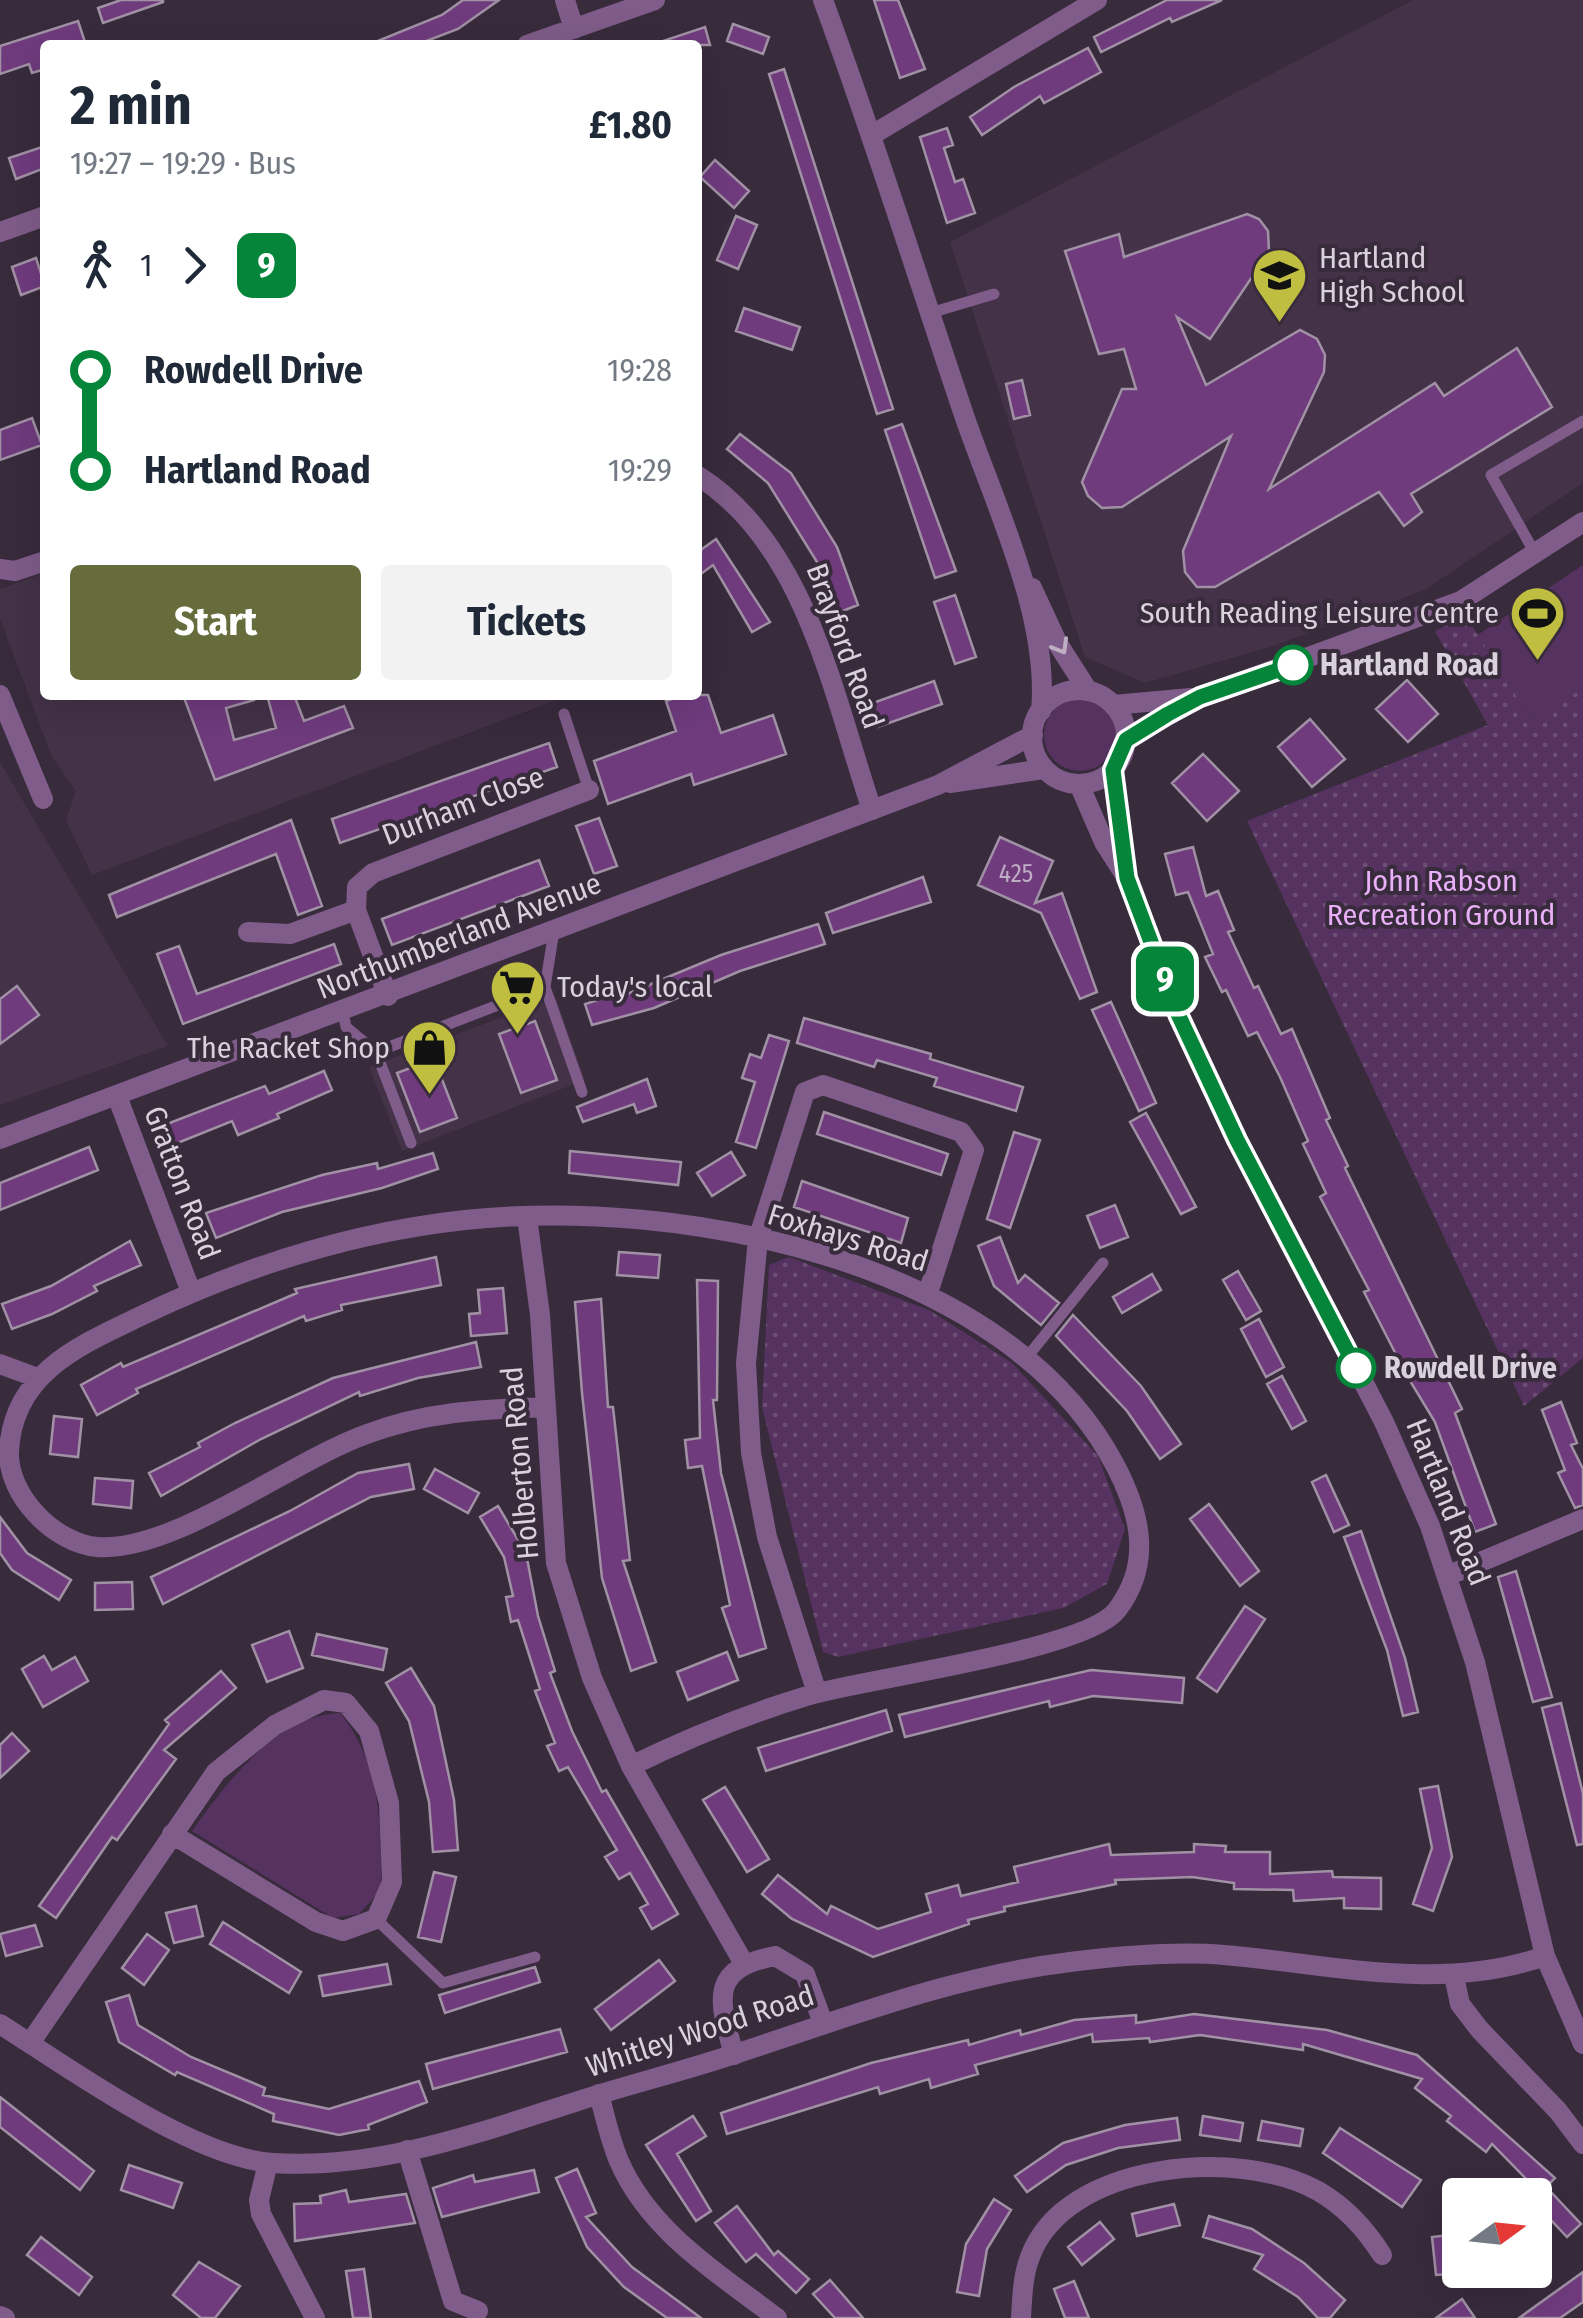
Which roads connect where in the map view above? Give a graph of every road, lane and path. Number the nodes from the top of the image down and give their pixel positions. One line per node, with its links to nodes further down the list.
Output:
1 (565, 0): 5 (street)
2 (655, 0): 5 (street)
3 (823, 0): 7 (street)
4 (1097, 0): 7 (street)
5 (574, 29): 6 (street)
6 (542, 40)
7 (872, 135): 11 (street)
8 (40, 218): 9 (street)
9 (0, 232)
10 (994, 294): 11 (lane)
11 (930, 312): 15 (street)
12 (1583, 421): 16 (lane)
13 (702, 485): 33 (street, Brayford Road)
14 (1583, 522): 16 (street)
15 (1007, 536): 19 (street, one-way to 19); 23 (street)
16 (1536, 555): 21 (street)
17 (40, 562): 18 (street)
18 (0, 569)
19 (1088, 691): 22 (street); 23 (street)
20 (0, 695): 32 (street)
21 (1200, 697): 22 (street); 26 (street)
22 (1113, 705): 26 (street)
23 (1040, 711): 25 (street)
24 (564, 714): 31 (lane)
25 (1033, 736): 27 (street); 30 (street, Northumberland Avenue)
26 (1126, 740): 28 (street)
27 (1044, 769): 29 (street); 30 (street, Northumberland Avenue)
28 (1113, 770): 29 (street); 34 (street, Hartland Road)
29 (1079, 784): 34 (street, Hartland Road)
30 (938, 785): 33 (street, Northumberland Avenue)
31 (589, 790): 35 (street, Durham Close)
32 (42, 799)
33 (872, 810): 36 (street, Northumberland Avenue)
34 (1127, 878): 57 (street, Hartland Road)
35 (356, 910): 37 (street); 39 (street)
36 (554, 931): 38 (lane); 39 (street, Northumberland Avenue)
37 (248, 932)
38 (545, 988): 41 (lane); 42 (lane)
39 (388, 996): 40 (street, Northumberland Avenue)
40 (343, 1012): 41 (lane); 43 (street, Northumberland Avenue)
41 (376, 1052): 45 (lane)
42 (582, 1092)
43 (117, 1096): 44 (street, Northumberland Avenue); 49 (street, Gratton Road)
44 (0, 1139)
45 (411, 1143)
46 (527, 1217): 47 (street, Foxhays Road); 49 (street, Foxhays Road); 54 (street, Holberton Road)
47 (758, 1240): 50 (street, Foxhays Road); 50 (street); 58 (street)
48 (1103, 1263): 51 (lane)
49 (191, 1292): 53 (street, Foxhays Road)
50 (928, 1294): 51 (street, Foxhays Road)
51 (1028, 1356): 58 (street, Foxhays Road)
52 (0, 1364): 53 (street)
53 (35, 1377): 55 (street)
54 (544, 1407): 55 (street); 59 (street, Holberton Road)
55 (4, 1454)
56 (1583, 1519): 57 (street)
57 (1448, 1576): 62 (street, Hartland Road)
58 (817, 1693): 59 (street, Foxhays Road)
59 (631, 1766): 64 (street, Holberton Road)
60 (172, 1834): 61 (street); 61 (street); 68 (street)
61 (376, 1920): 63 (lane)
62 (1545, 1956): 65 (street, Whitley Wood Road); 69 (street)
63 (536, 1957)
64 (744, 1962): 66 (street); 70 (street)
65 (1454, 1976): 66 (street, Whitley Wood Road); 72 (street)
66 (823, 2023): 70 (street, Whitley Wood Road)
67 (0, 2024): 68 (street, Whitley Wood Road)
68 (30, 2043): 74 (street, Whitley Wood Road)
69 (1583, 2044)
70 (734, 2055): 71 (street, Whitley Wood Road)
71 (599, 2094): 73 (street, Whitley Wood Road); 78 (street)
72 (1583, 2144)
73 (406, 2150): 74 (street, Whitley Wood Road); 76 (street)
74 (268, 2163): 77 (street)
75 (1382, 2255): 79 (street)
76 (478, 2311)
77 (315, 2318)
78 (777, 2318)
79 (1020, 2318)

